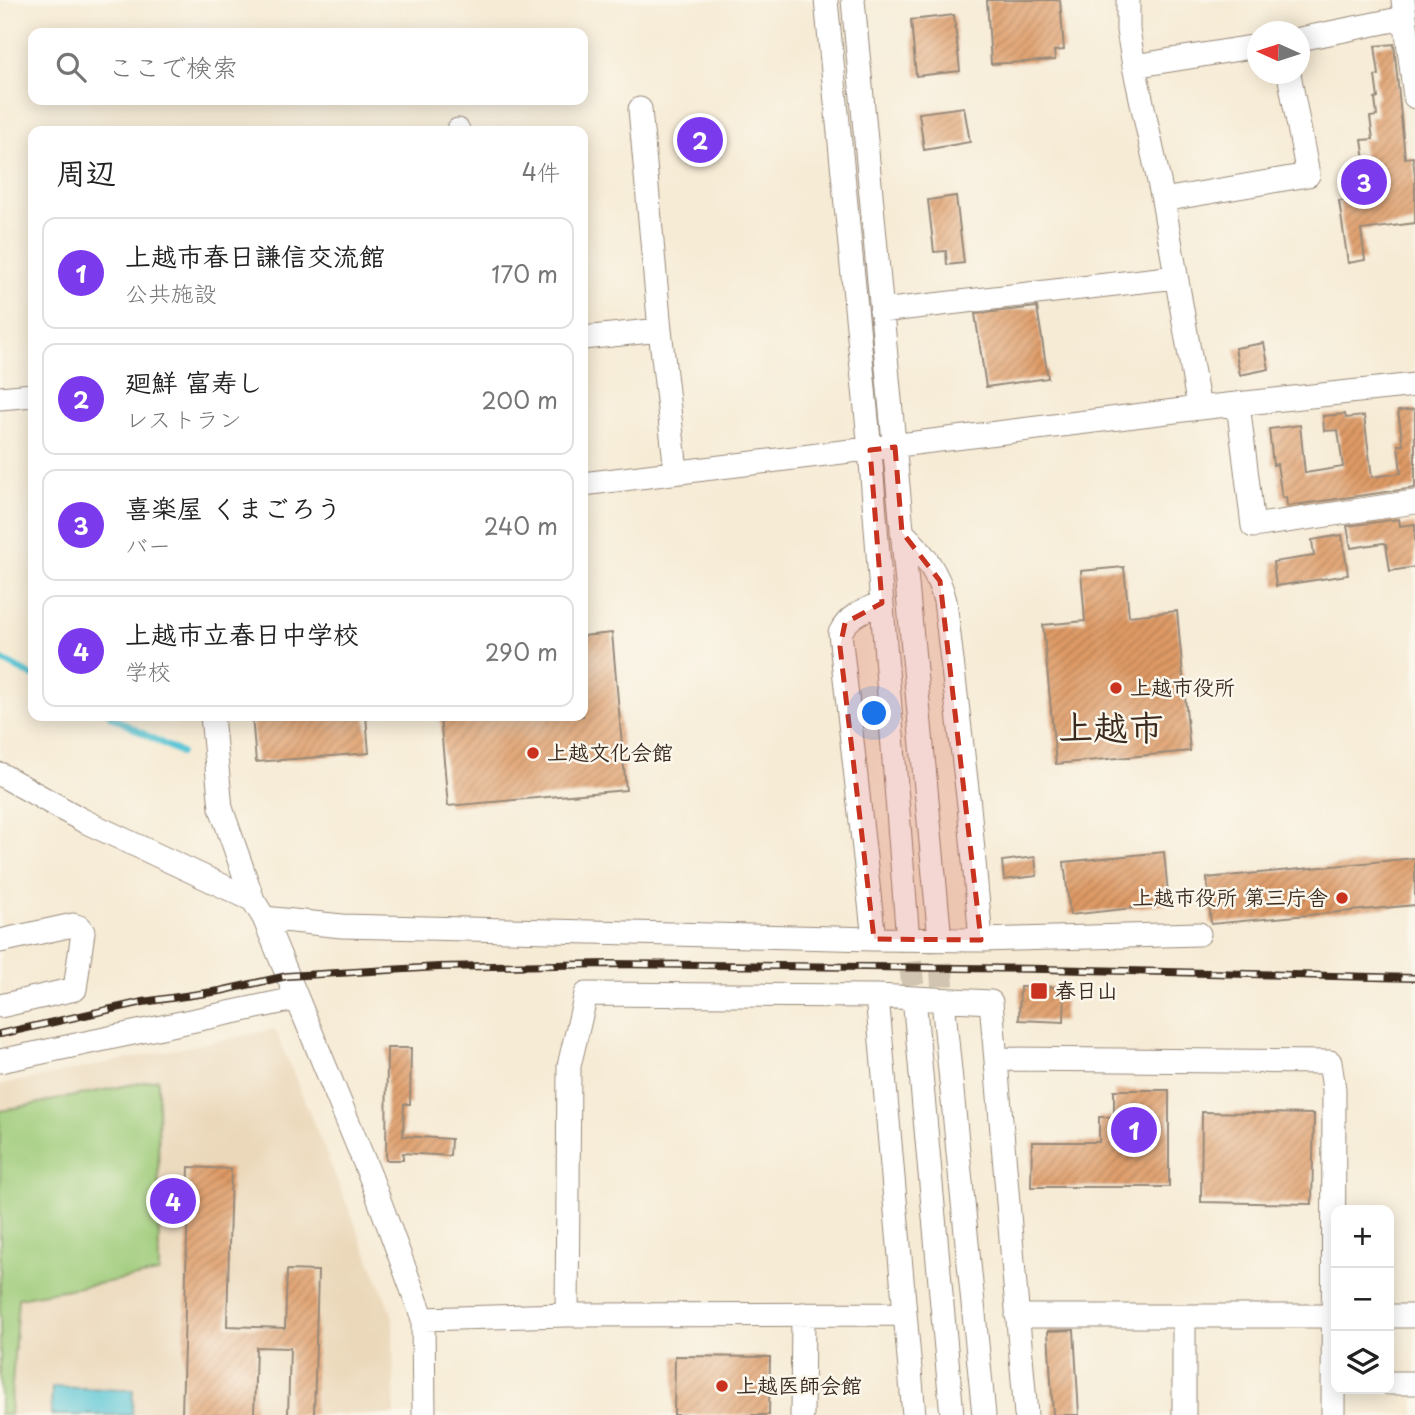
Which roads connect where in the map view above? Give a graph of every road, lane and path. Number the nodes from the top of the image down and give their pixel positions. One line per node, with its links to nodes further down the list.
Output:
1 (826, 0): 22 (street)
2 (853, 0): 13 (street)
3 (1128, 0): 7 (street)
4 (1404, 9): 5 (street); 9 (street)
5 (1310, 36)
6 (1247, 48): 7 (street)
7 (1134, 66): 11 (street)
8 (1291, 84): 11 (street)
9 (1415, 97)
10 (640, 109): 14 (street)
11 (1163, 200): 12 (street)
12 (1176, 277): 13 (street); 20 (street)
13 (881, 311): 21 (street)
14 (660, 331): 15 (street); 23 (street)
15 (588, 338)
16 (1415, 385): 19 (street)
17 (28, 395): 18 (street)
18 (0, 398)
19 (1238, 404): 20 (street); 25 (street)
20 (1199, 408): 21 (street)
21 (895, 447): 22 (street); 26 (street)
22 (870, 450): 23 (street); 27 (street)
23 (676, 471): 24 (street)
24 (588, 483)
25 (1415, 502)
26 (902, 532): 32 (street); 35 (street)
27 (882, 603): 31 (street); 34 (street)
28 (212, 721): 30 (street)
29 (0, 774): 30 (street)
30 (258, 909): 34 (street); 38 (street)
31 (907, 928)
32 (939, 929)
33 (1199, 934): 35 (street)
34 (874, 939): 35 (street)
35 (981, 940)
36 (0, 941): 39 (street)
37 (877, 996): 42 (street); 46 (street); 47 (street)
38 (295, 999): 43 (street); 53 (street)
39 (0, 1006)
40 (915, 1007): 60 (street)
41 (944, 1010): 61 (street)
42 (996, 1059): 44 (street); 48 (street)
43 (0, 1061)
44 (1335, 1268)
45 (803, 1314): 46 (street); 47 (street); 58 (street)
46 (905, 1314): 59 (street)
47 (567, 1315): 53 (street)
48 (1017, 1316): 52 (street); 62 (street)
49 (1331, 1316): 52 (street)
50 (1394, 1316): 51 (street)
51 (1415, 1316)
52 (1184, 1317): 63 (street)
53 (423, 1319): 57 (street)
54 (1394, 1383): 55 (street)
55 (1415, 1383)
56 (1334, 1394): 64 (street)
57 (424, 1415)
58 (802, 1415)
59 (914, 1415)
60 (953, 1415)
61 (984, 1415)
62 (1026, 1415)
63 (1184, 1415)
64 (1333, 1415)

